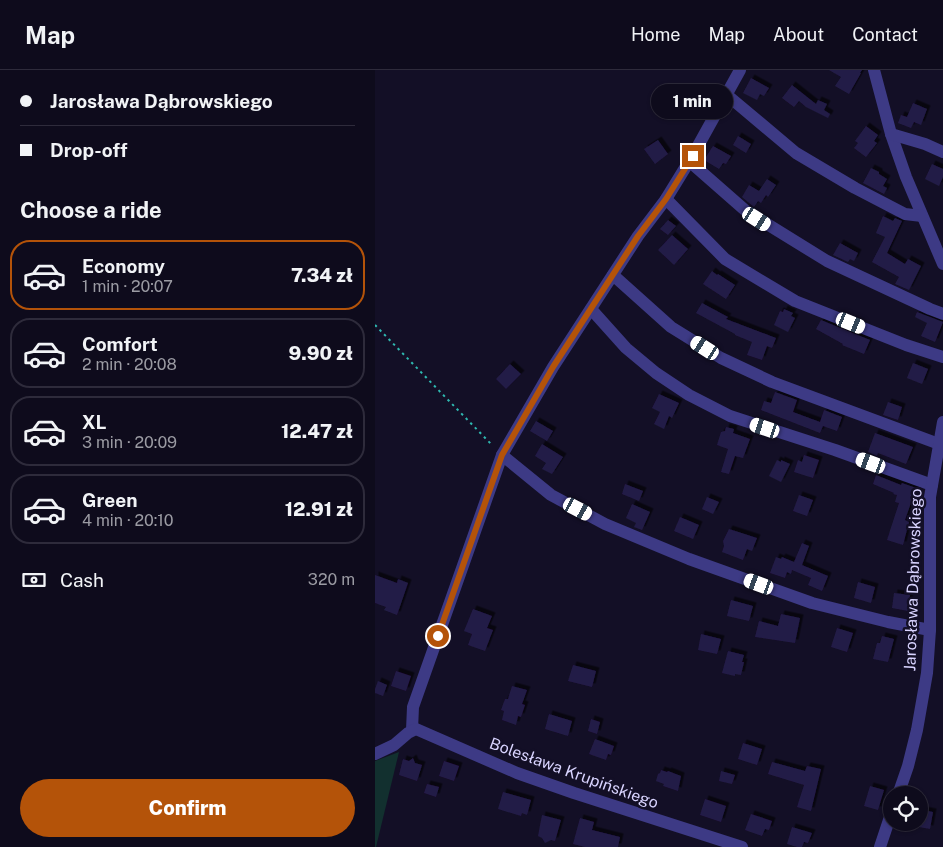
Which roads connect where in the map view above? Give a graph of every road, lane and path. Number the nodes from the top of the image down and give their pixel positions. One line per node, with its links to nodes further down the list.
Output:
1 (739, 70): 3 (street)
2 (874, 70): 4 (street)
3 (727, 94): 6 (street); 8 (street)
4 (891, 134): 5 (street); 8 (street)
5 (943, 152)
6 (689, 161): 7 (street); 12 (street)
7 (666, 199): 10 (street); 14 (street)
8 (922, 216): 9 (street)
9 (943, 264)
10 (613, 275): 11 (street); 16 (street)
11 (591, 309): 17 (street); 18 (street)
12 (943, 314)
13 (375, 325): 17 (path)
14 (943, 357)
15 (943, 422): 16 (street, Jarosława Dąbrowskiego)
16 (939, 444): 18 (street, Jarosława Dąbrowskiego)
17 (502, 455): 19 (street); 20 (street)
18 (932, 485): 19 (street, Jarosława Dąbrowskiego)
19 (930, 630): 22 (street, Jarosława Dąbrowskiego)
20 (412, 730): 21 (street); 24 (street, Bolesława Krupińskiego)
21 (375, 754)
22 (901, 786)
23 (885, 831): 25 (street)
24 (742, 847)
25 (880, 847)

